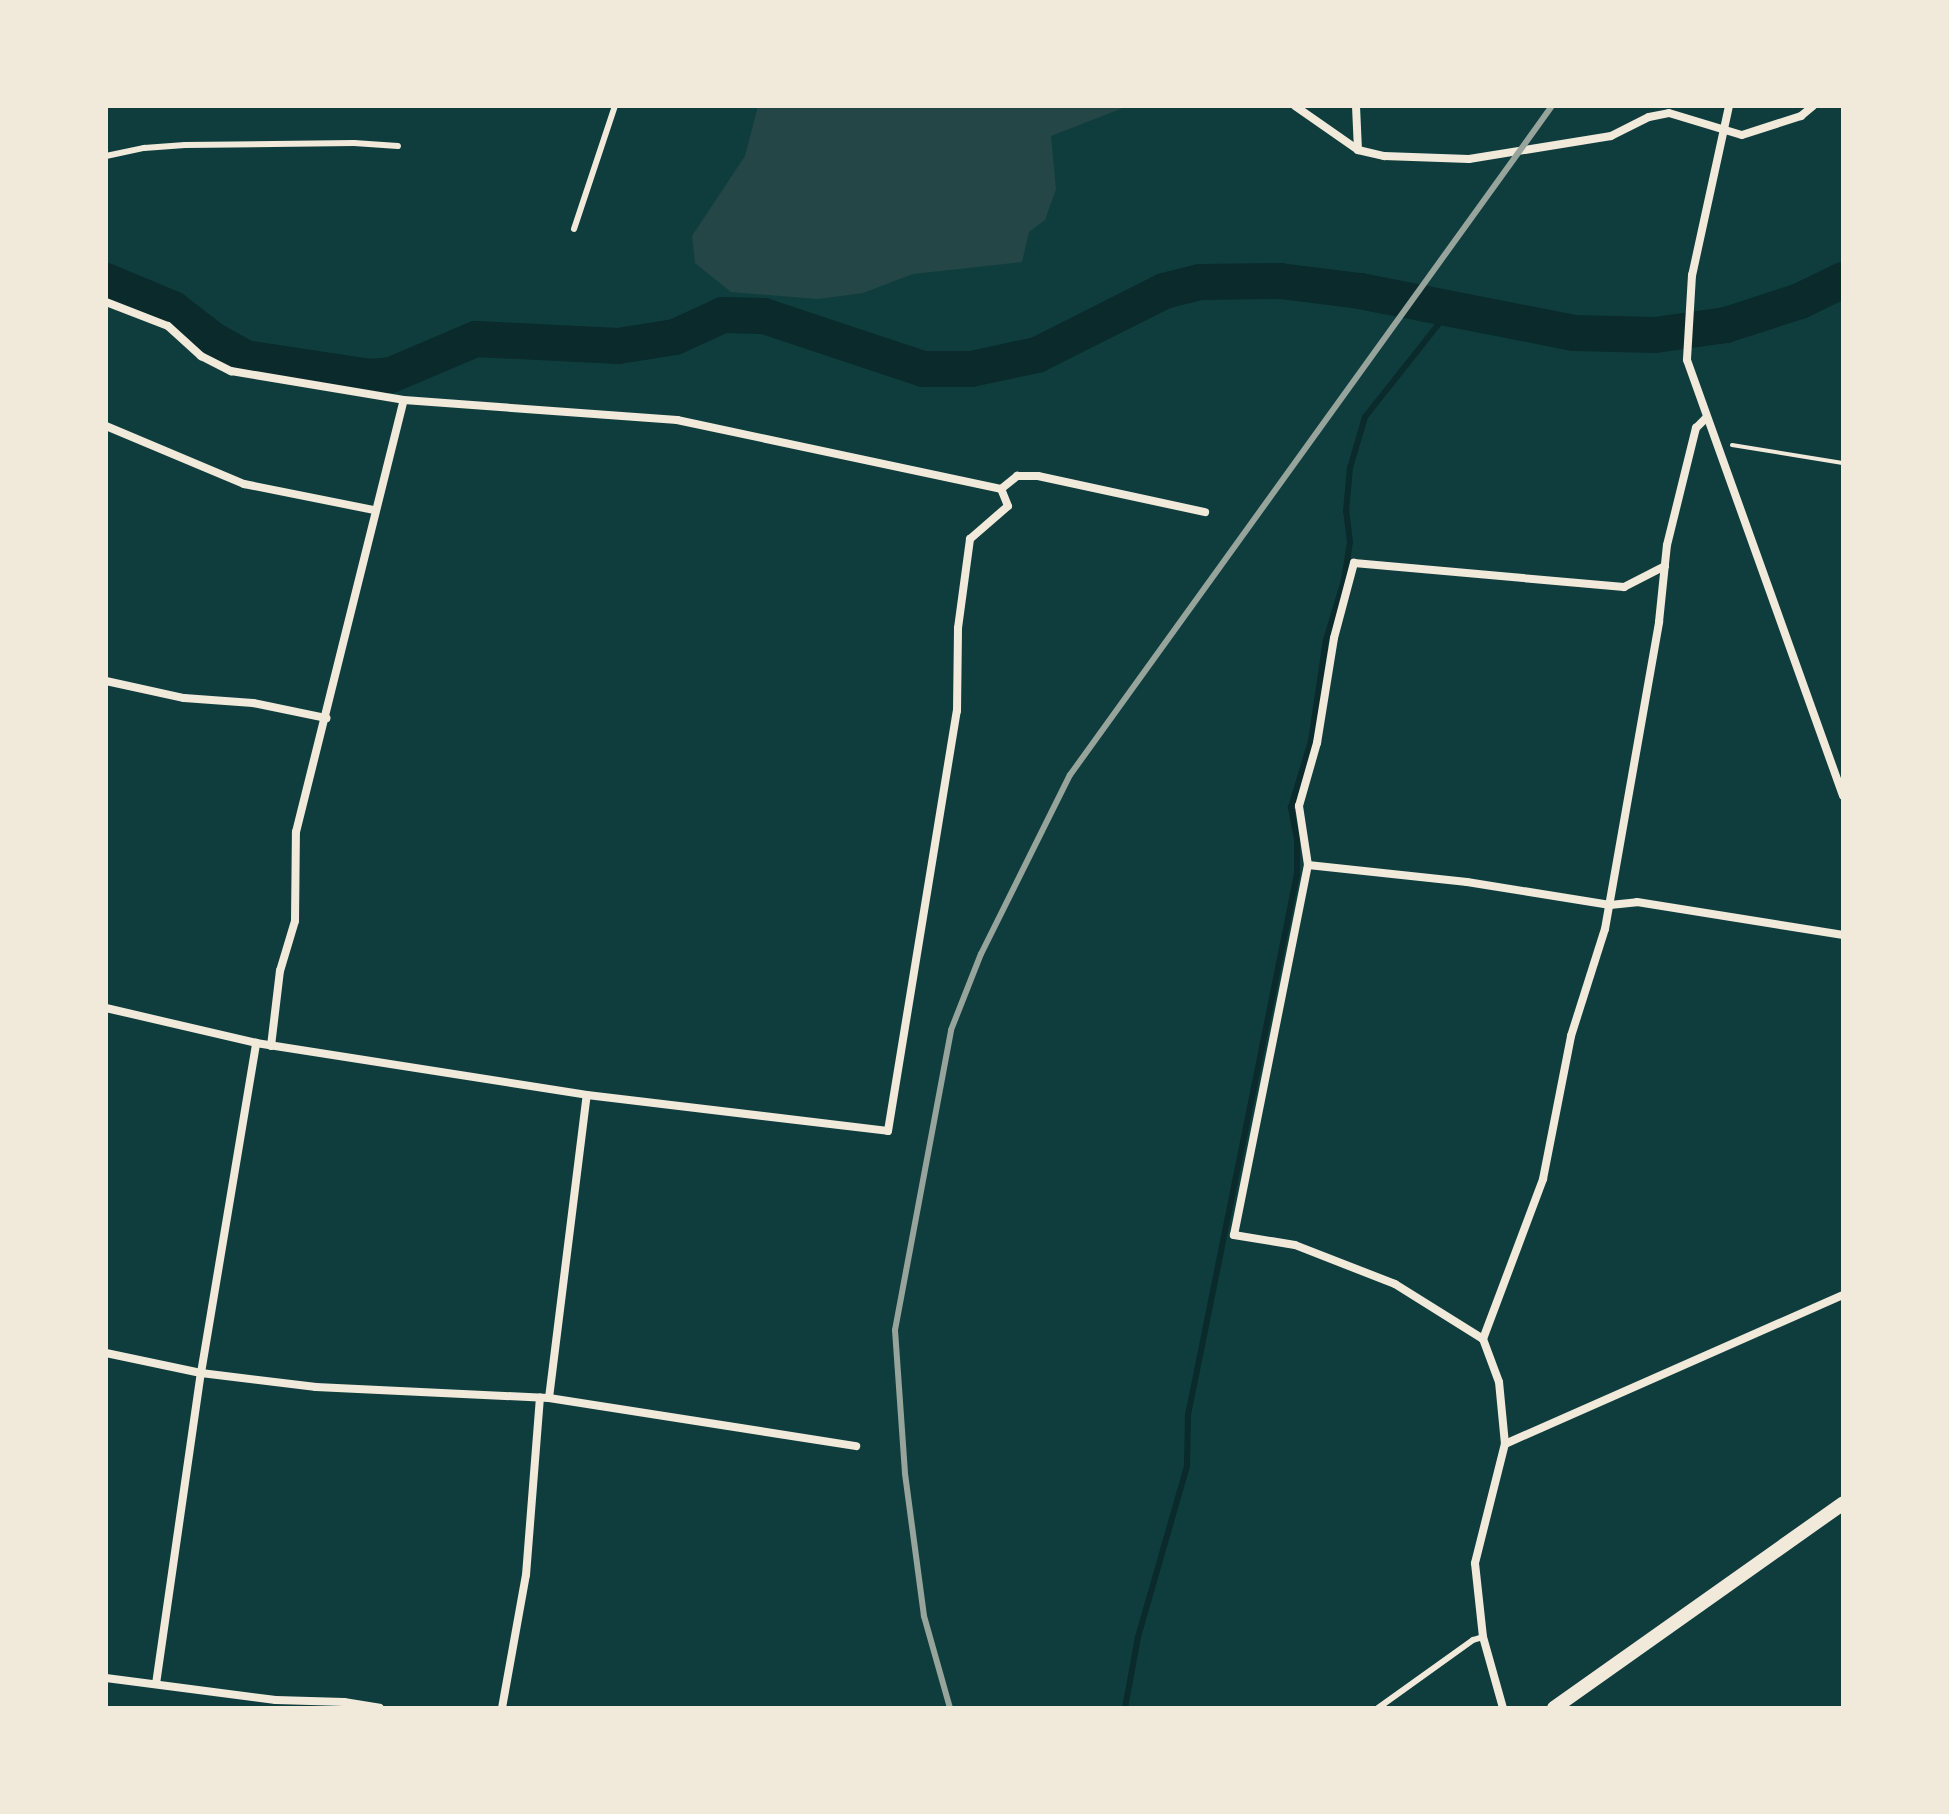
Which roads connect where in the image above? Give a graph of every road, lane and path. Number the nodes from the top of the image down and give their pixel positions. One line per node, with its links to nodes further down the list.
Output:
1 (615, 106): 10 (lane)
2 (1295, 106): 8 (street)
3 (1356, 106): 8 (street)
4 (1729, 106): 6 (street)
5 (1813, 106): 6 (street)
6 (1726, 132): 8 (street); 13 (street)
7 (398, 146): 9 (lane)
8 (1358, 150)
9 (106, 156)
10 (574, 229)
11 (106, 302): 12 (street)
12 (404, 400): 17 (street); 18 (street)
13 (1706, 418): 15 (street); 20 (street)
14 (106, 426): 18 (street)
15 (1714, 442): 16 (path); 23 (street)
16 (1843, 463)
17 (1001, 489): 19 (street); 30 (street)
18 (374, 510): 22 (street)
19 (1205, 512)
20 (1665, 566): 24 (street); 25 (street)
21 (106, 681): 22 (street)
22 (326, 718): 29 (street)
23 (1843, 796)
24 (1308, 865): 25 (street); 32 (street)
25 (1610, 905): 26 (street); 32 (street)
26 (1843, 935)
27 (106, 1008): 28 (street)
28 (256, 1043): 29 (street); 34 (street)
29 (271, 1046): 30 (street)
30 (587, 1095): 35 (street)
31 (1843, 1295): 36 (street)
32 (1483, 1339): 36 (street)
33 (106, 1353): 34 (street)
34 (201, 1373): 35 (street); 41 (street)
35 (545, 1398): 37 (street); 43 (street)
36 (1505, 1444): 39 (street)
37 (856, 1446)
38 (1843, 1503): 46 (street)
39 (1483, 1637): 44 (lane); 45 (street)
40 (106, 1678): 41 (street)
41 (156, 1684): 42 (street)
42 (380, 1708)
43 (502, 1708)
44 (1378, 1708)
45 (1503, 1708)
46 (1554, 1708)

